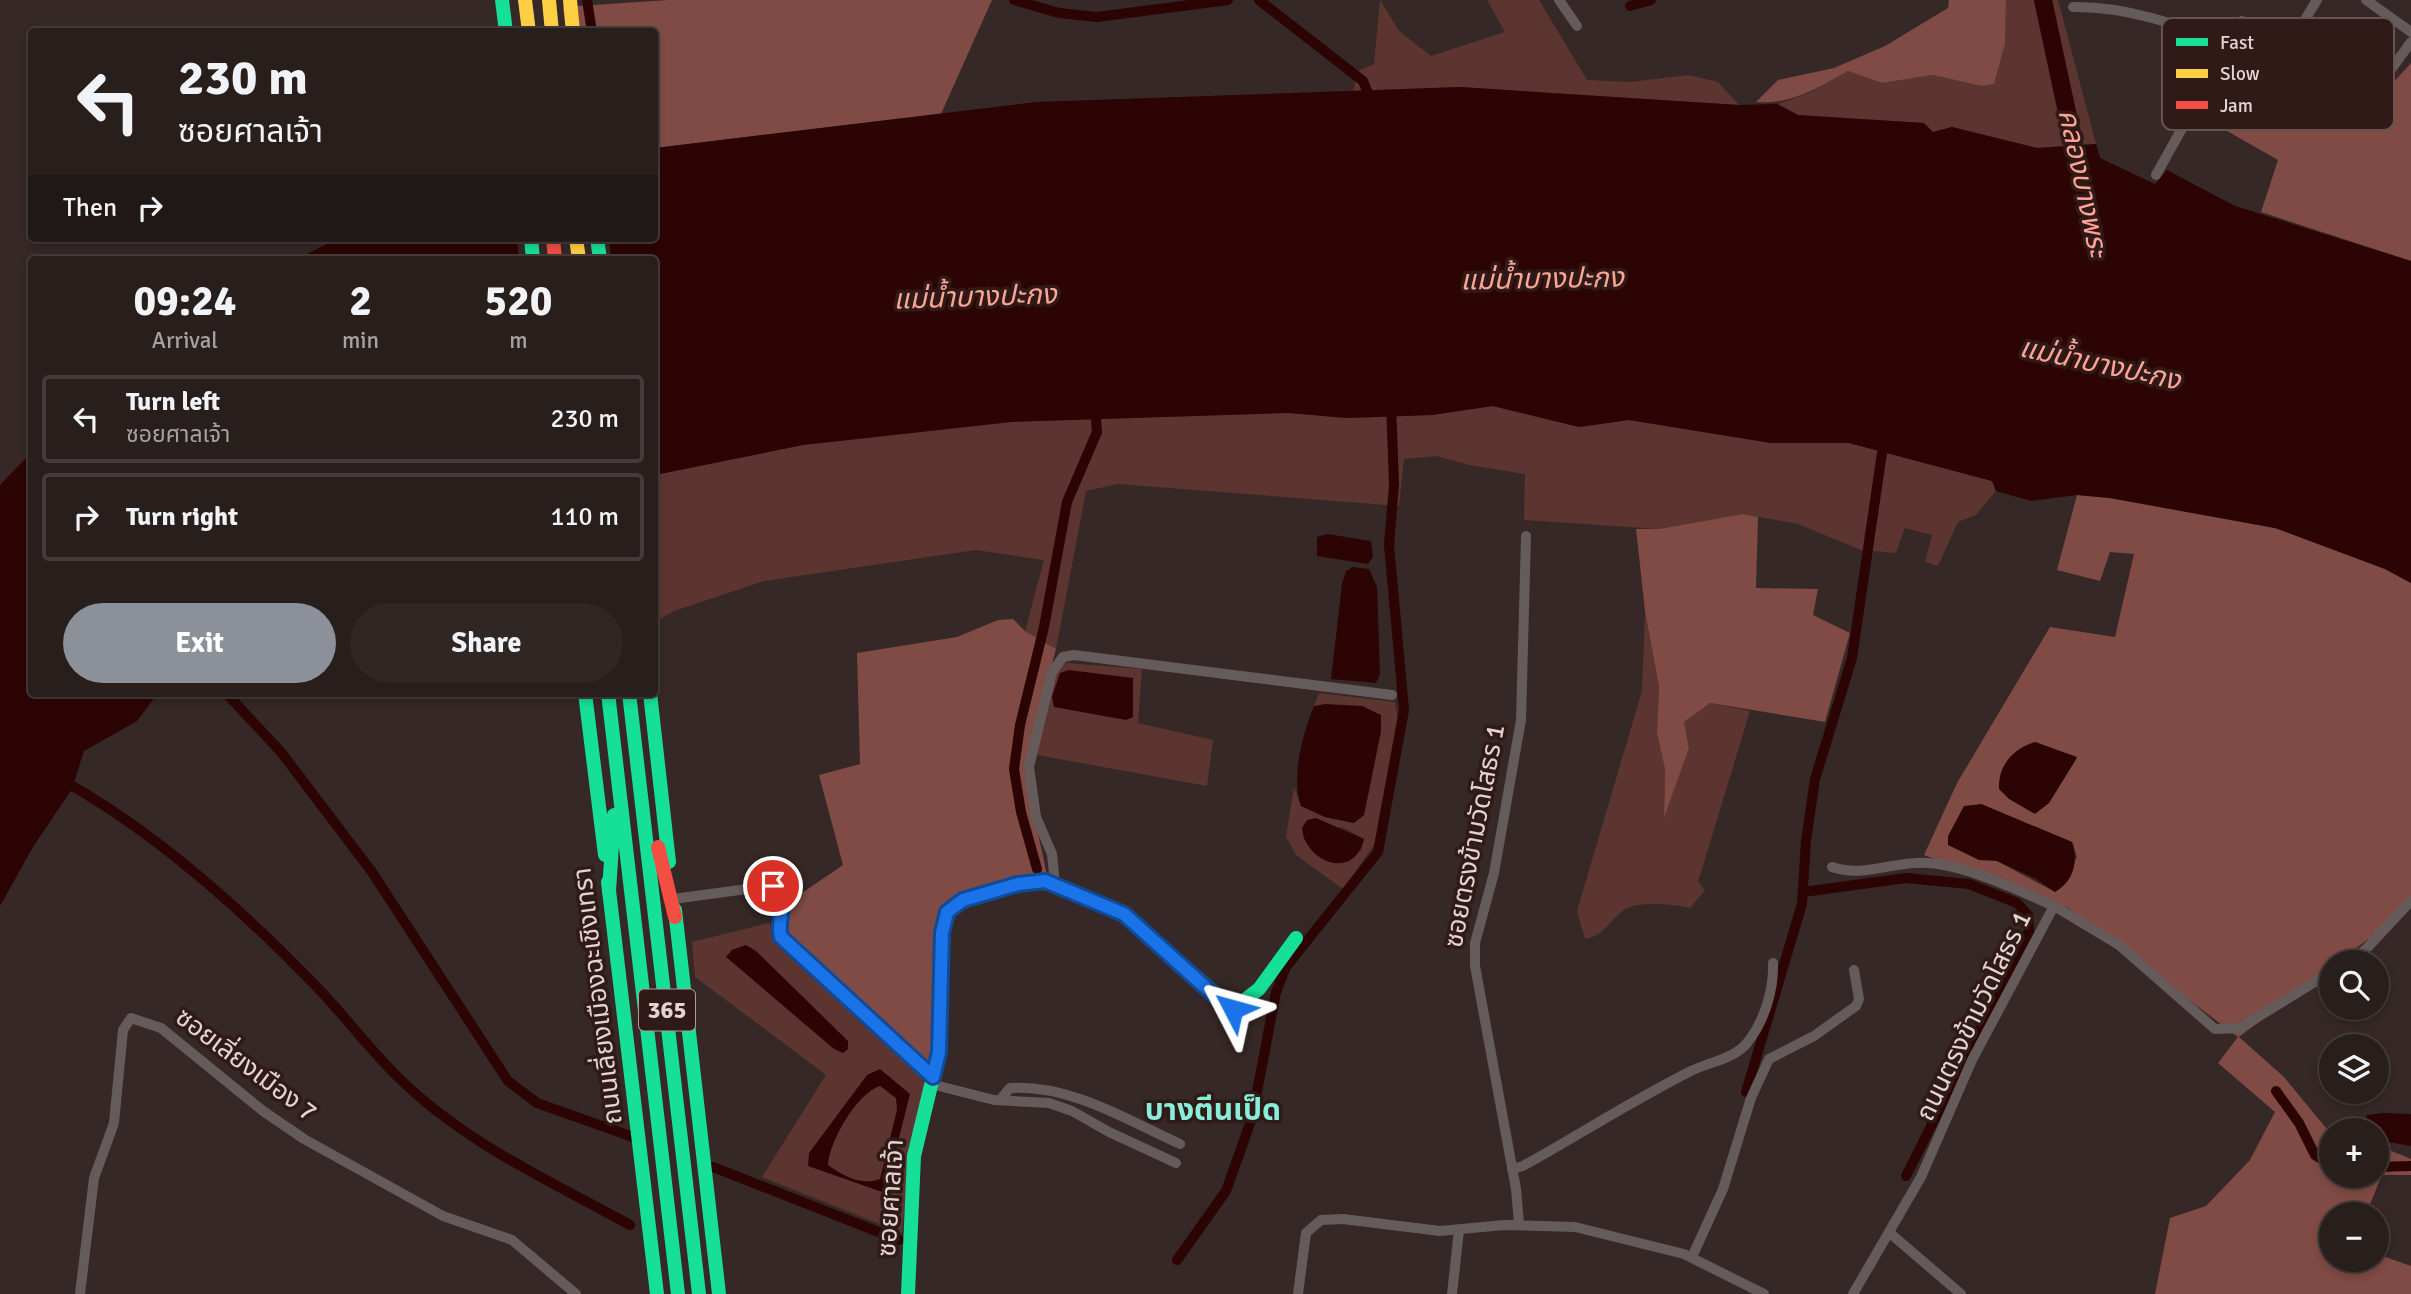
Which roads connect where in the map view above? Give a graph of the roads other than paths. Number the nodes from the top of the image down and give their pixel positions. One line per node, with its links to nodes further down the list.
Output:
1 (502, 0): 14 (main road)
2 (525, 0): 15 (main road)
3 (549, 0): 16 (main road)
4 (570, 0): 17 (main road)
5 (1559, 0): 13 (street)
6 (2317, 0): 9 (street)
7 (2366, 0): 10 (street)
8 (2073, 7): 12 (street)
9 (2306, 18)
10 (2391, 18)
11 (2394, 20): 18 (street)
12 (2162, 23)
13 (1577, 26)
14 (506, 28)
15 (528, 28)
16 (552, 28)
17 (573, 28)
18 (2411, 32)
19 (2411, 42): 20 (street)
20 (2394, 65)
21 (2180, 130): 22 (street)
22 (2156, 175)
23 (1526, 536): 47 (street, ซอยตรงข้ามวัดโสธร 1)
24 (1392, 695): 32 (street)
25 (586, 697): 33 (main road, ถนนเลี่ยงเมืองฉะเชิงเทรา / 365)
26 (609, 697): 30 (main road, ถนนเลี่ยงเมืองฉะเชิงเทรา / 365)
27 (629, 697): 29 (main road, 365)
28 (650, 697): 34 (main road, 365)
29 (637, 761): 37 (main road); 56 (main road, 365)
30 (617, 763): 33 (main road); 55 (main road, ถนนเลี่ยงเมืองฉะเชิงเทรา / 365)
31 (1832, 867): 36 (street)
32 (1055, 884): 38 (main road, ซอยศาลเจ้า); 43 (main road, ซอยศาลเจ้า)
33 (609, 891): 54 (main road, ถนนเลี่ยงเมืองฉะเชิงเทรา / 365)
34 (673, 899): 37 (main road, 365); 43 (street)
35 (2411, 901): 39 (street)
36 (2054, 906): 42 (street, ถนนตรงข้ามวัดโสธร 1); 50 (street, ถนนตรงข้ามวัดโสธร 1)
37 (675, 917): 57 (main road, 365)
38 (1296, 938)
39 (2365, 950)
40 (1773, 963): 47 (street)
41 (1854, 970): 51 (street)
42 (2319, 979)
43 (932, 1081): 44 (street); 58 (main road, ซอยศาลเจ้า)
44 (1000, 1100): 45 (street); 46 (street)
45 (1180, 1144)
46 (1176, 1163)
47 (1512, 1169): 48 (street, ซอยตรงข้ามวัดโสธร 1)
48 (1519, 1224): 49 (street); 51 (street)
49 (1459, 1230): 59 (street); 60 (street)
50 (1891, 1234): 62 (street, ถนนตรงข้ามวัดโสธร 1); 63 (street)
51 (1692, 1257): 61 (street)
52 (79, 1294): 53 (street, ซอยเลี่ยงเมือง 7)
53 (576, 1294)
54 (657, 1294)
55 (678, 1294)
56 (699, 1294)
57 (719, 1294)
58 (908, 1294)
59 (1298, 1294)
60 (1452, 1294)
61 (1764, 1294)
62 (1853, 1294)
63 (1961, 1294)

